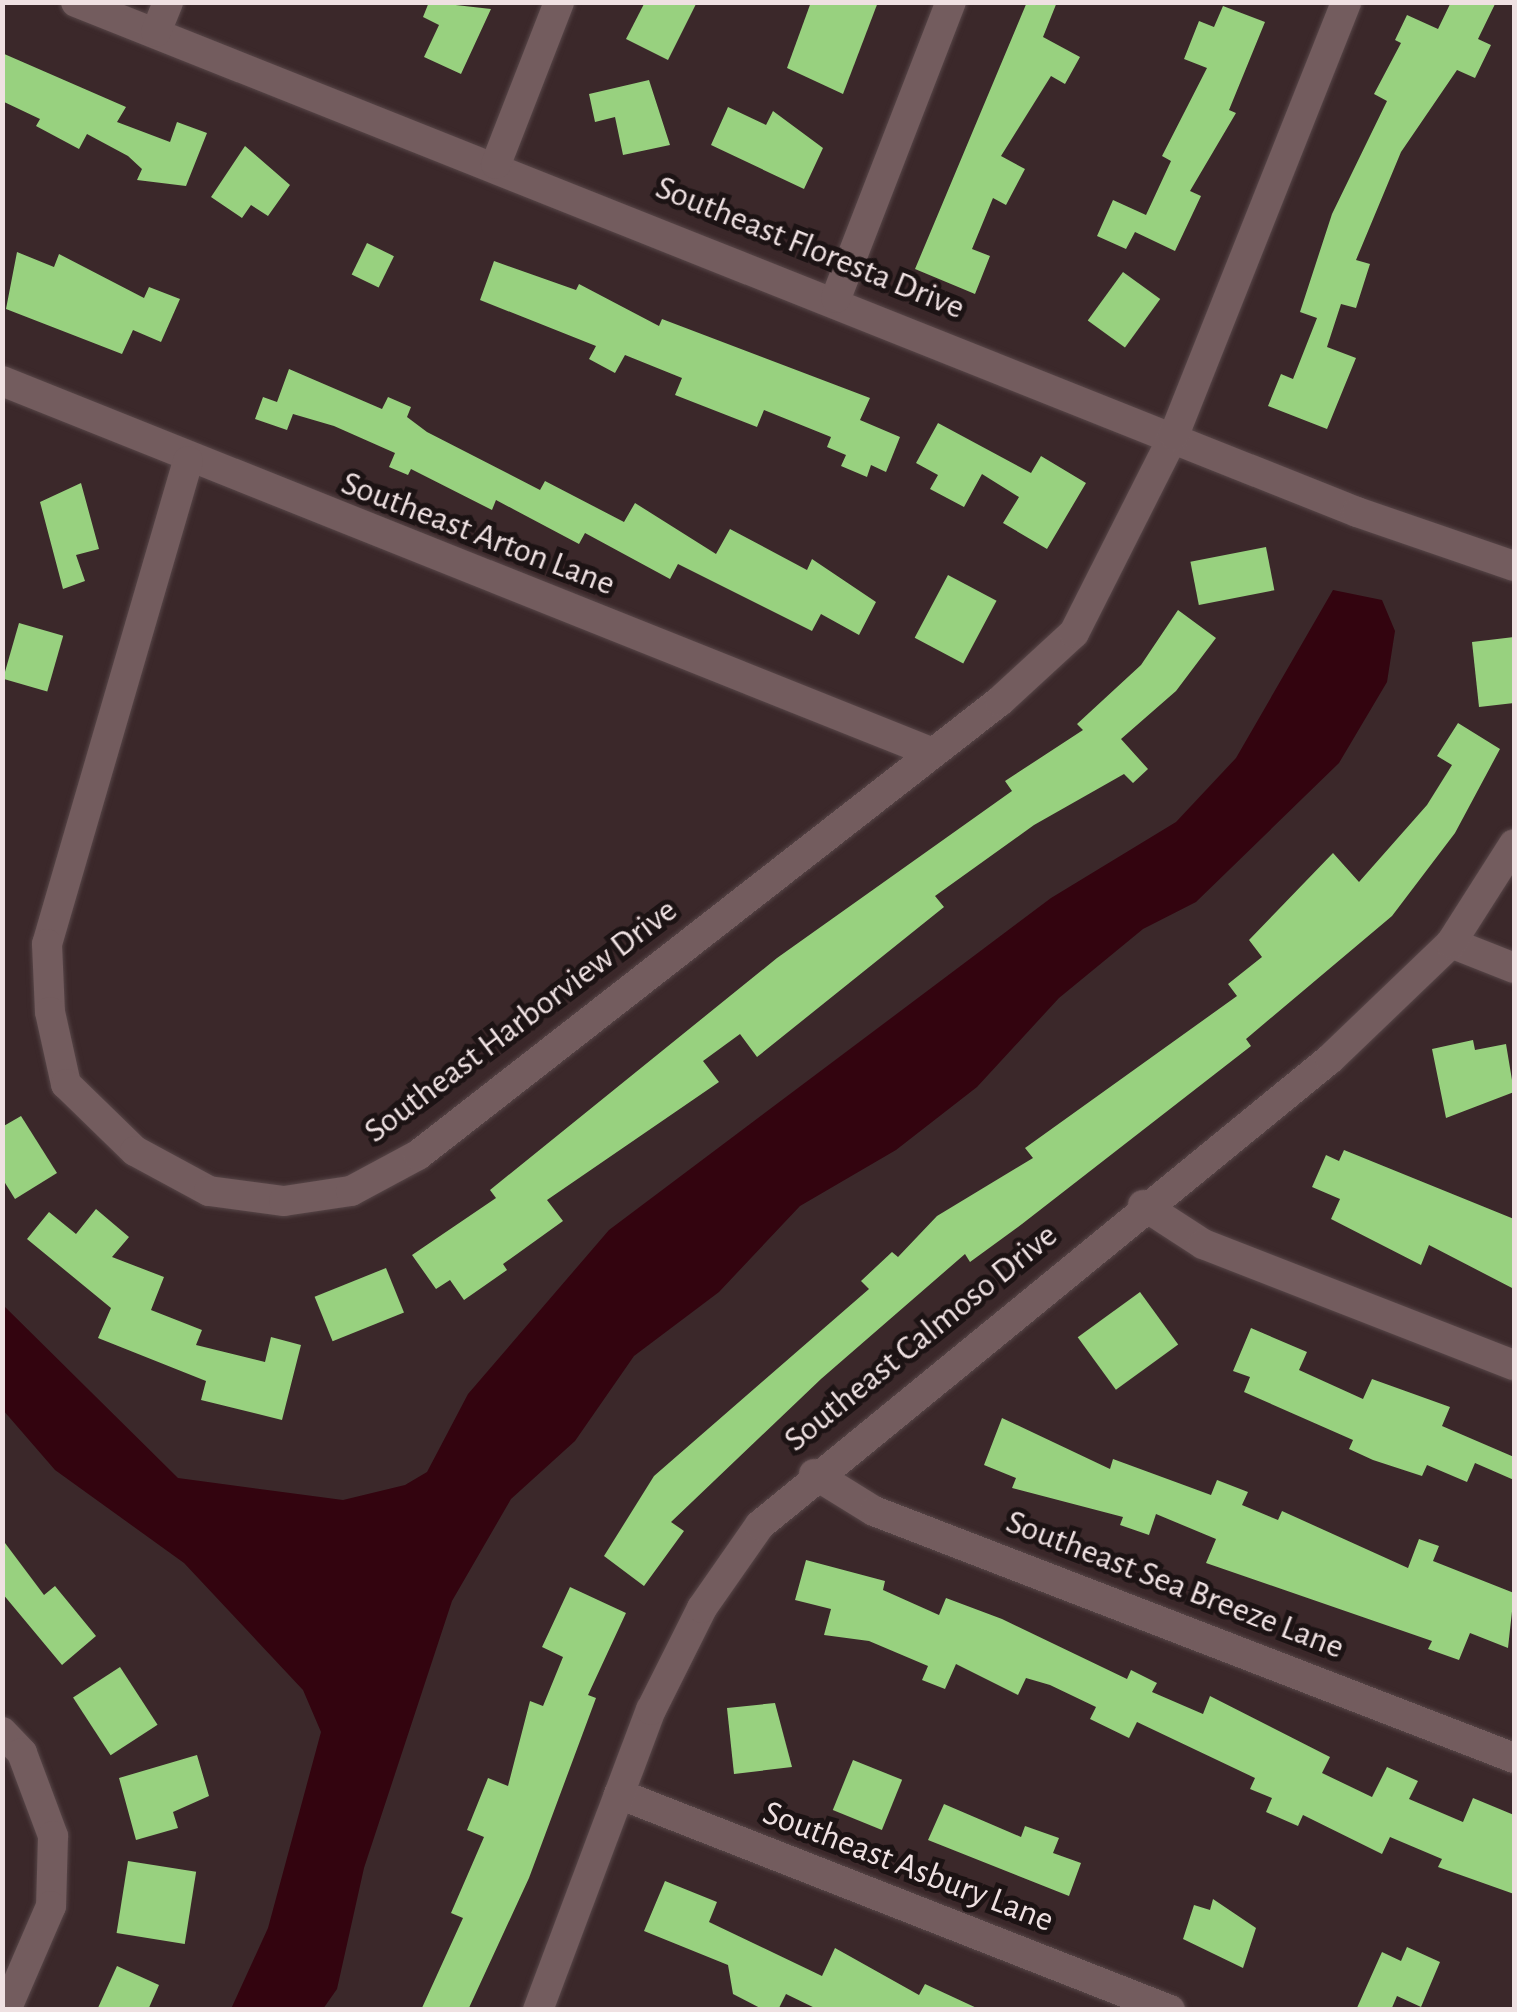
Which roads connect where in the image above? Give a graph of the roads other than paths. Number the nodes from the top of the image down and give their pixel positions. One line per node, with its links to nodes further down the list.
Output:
1 (76, 2): 6 (street, Southeast Floresta Drive)
2 (168, 2): 6 (street)
3 (559, 2): 7 (street)
4 (951, 2): 8 (street)
5 (1346, 2): 10 (street, Southeast Harborview Drive)
6 (156, 32): 7 (street, Southeast Floresta Drive)
7 (496, 164): 8 (street, Southeast Floresta Drive)
8 (836, 298): 10 (street, Southeast Floresta Drive)
9 (2, 381): 11 (street, Southeast Arton Lane)
10 (1174, 435): 12 (street, Southeast Floresta Drive); 13 (street, Southeast Harborview Drive)
11 (188, 461): 13 (street, Southeast Arton Lane); 13 (street, Southeast Harborview Drive)
12 (1514, 566)
13 (928, 751)
14 (1514, 844): 15 (street, Southeast Calmoso Drive)
15 (1451, 943): 16 (street); 17 (street, Southeast Calmoso Drive)
16 (1514, 968)
17 (1142, 1205): 18 (street); 19 (street, Southeast Calmoso Drive)
18 (1514, 1365)
19 (814, 1474): 21 (street, Southeast Sea Breeze Lane); 22 (street, Southeast Calmoso Drive)
20 (2, 1732): 23 (street)
21 (1514, 1758)
22 (619, 1794): 24 (street, Southeast Calmoso Drive); 25 (street, Southeast Asbury Lane)
23 (6, 2010)
24 (538, 2010)
25 (1170, 2010)

